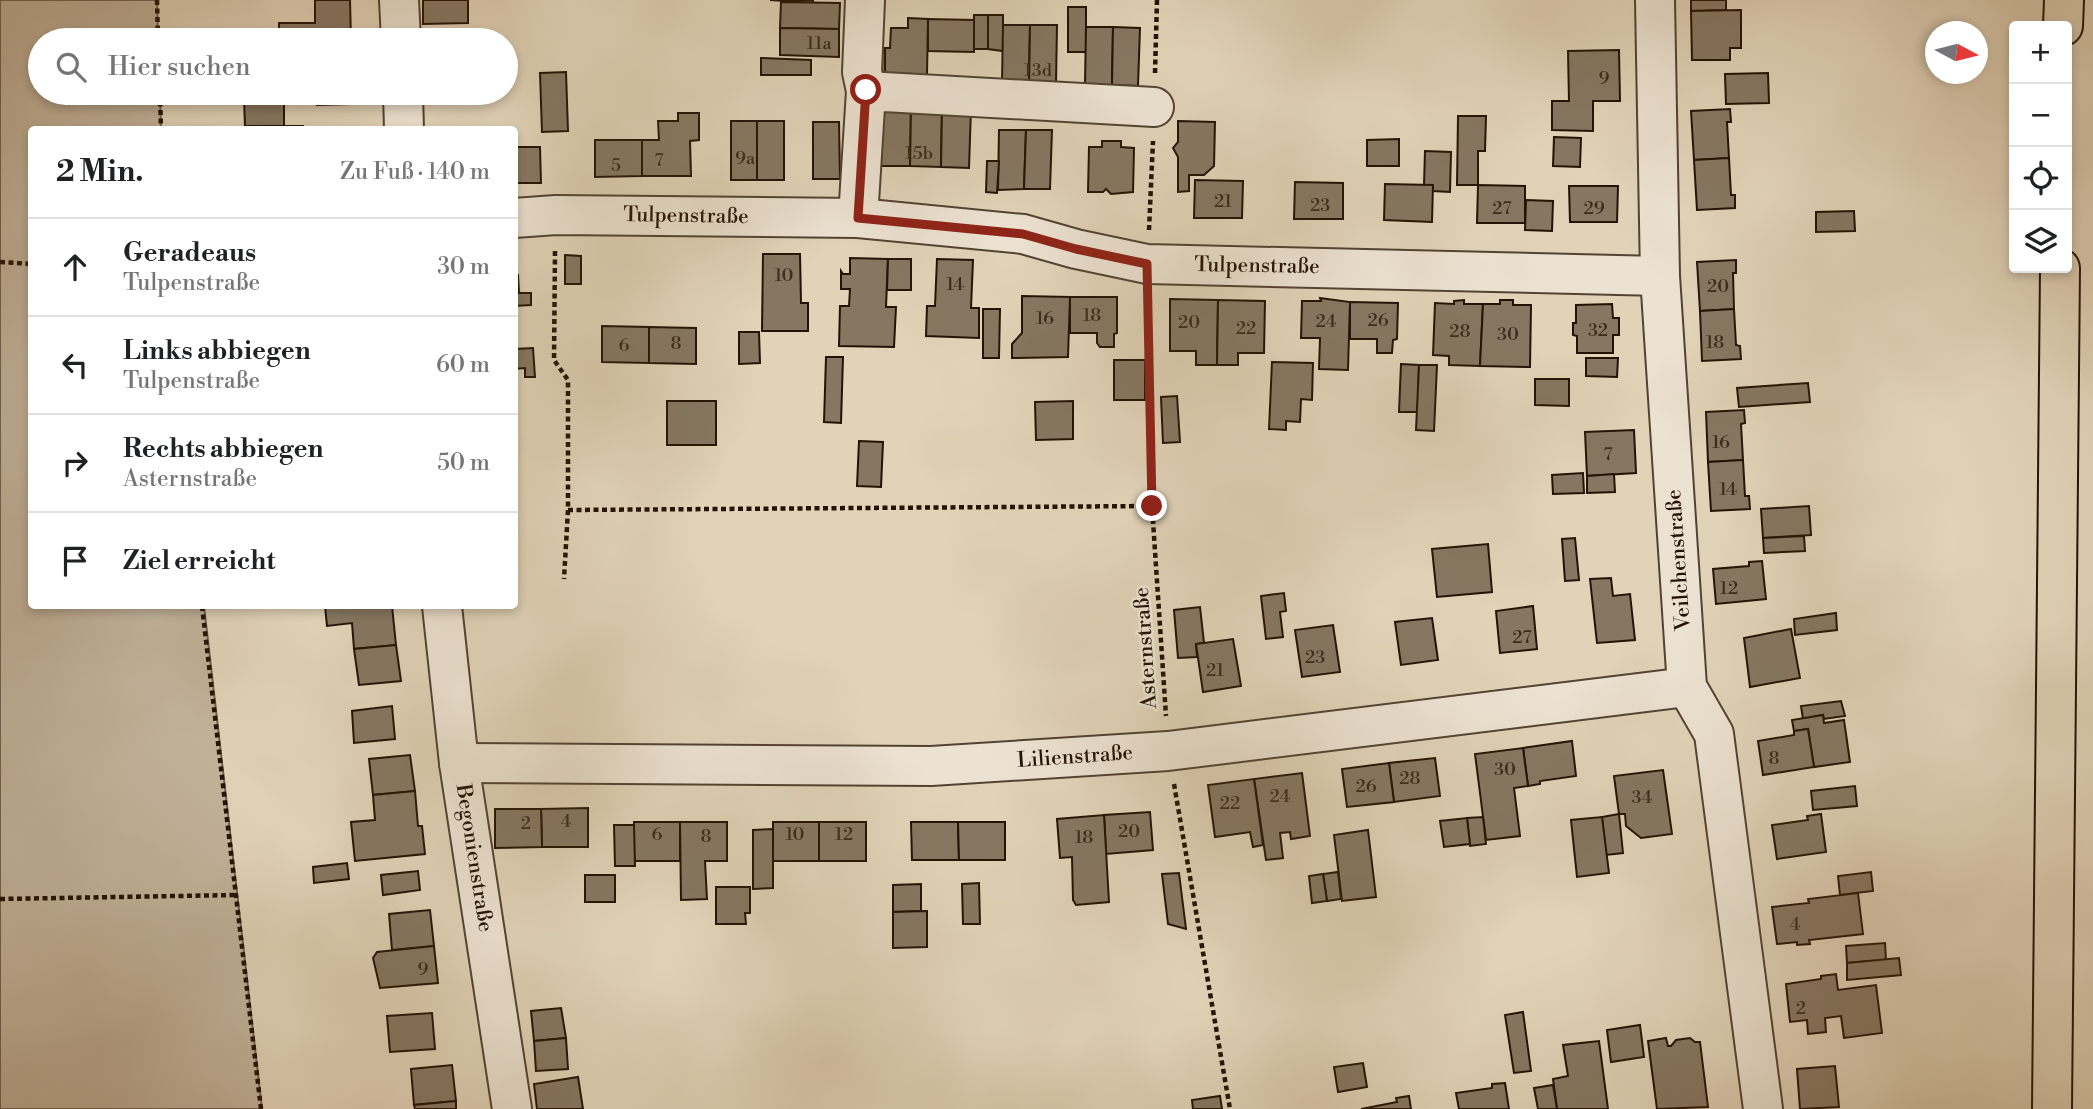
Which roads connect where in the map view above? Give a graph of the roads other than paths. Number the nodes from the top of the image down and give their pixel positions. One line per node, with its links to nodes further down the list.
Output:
1 (399, 0): 6 (street)
2 (865, 0): 7 (street)
3 (1655, 0): 14 (street, Veilchenstraße)
4 (2064, 0): 5 (highway)
5 (2063, 21)
6 (400, 28)
7 (866, 90): 9 (street); 12 (street)
8 (403, 105): 10 (street)
9 (1154, 107)
10 (404, 126)
11 (518, 218): 12 (street, Tulpenstraße)
12 (858, 218): 14 (street, Tulpenstraße)
13 (2060, 273): 20 (highway)
14 (1660, 276): 16 (street, Veilchenstraße)
15 (442, 609): 17 (street, Begonienstraße)
16 (1687, 687): 17 (street, Lilienstraße); 19 (street, Veilchenstraße)
17 (459, 763): 18 (street, Begonienstraße)
18 (512, 1109)
19 (1763, 1109)
20 (2052, 1109)

